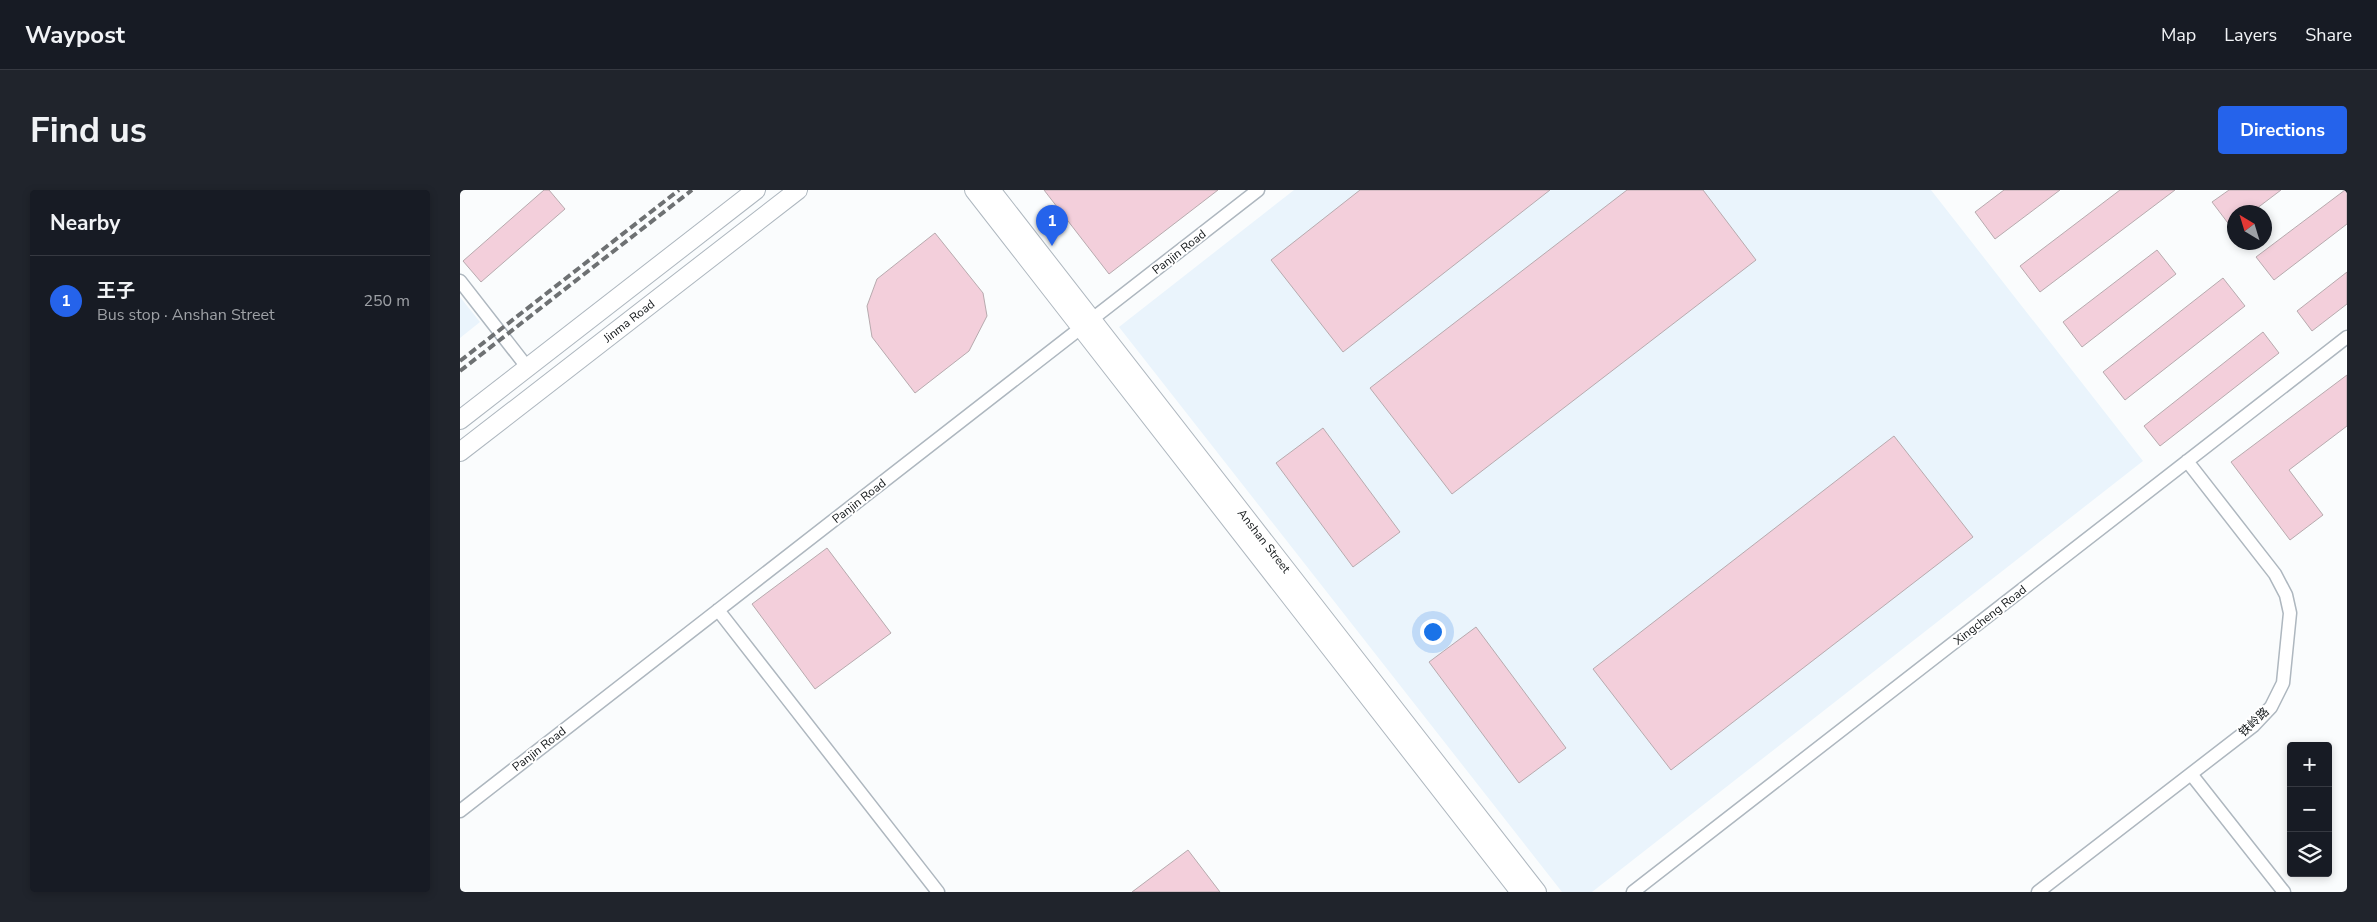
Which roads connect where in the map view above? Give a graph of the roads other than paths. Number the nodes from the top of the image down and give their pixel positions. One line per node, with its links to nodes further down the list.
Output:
1 (756, 190): 9 (street, Jinma Road)
2 (798, 190): 11 (street, Jinma Road)
3 (974, 190): 7 (street, Anshan Street)
4 (991, 190): 7 (street, Anshan Street)
5 (1258, 190): 7 (street, Panjin Road)
6 (460, 281): 9 (street)
7 (1086, 324): 13 (street, Panjin Road); 17 (street, Anshan Street); 18 (street, Anshan Street)
8 (2347, 337): 12 (street, Xingcheng Road)
9 (527, 368): 10 (street, Jinma Road)
10 (460, 420)
11 (460, 452)
12 (2187, 462): 14 (street, 铁岭路); 19 (street, Xingcheng Road)
13 (718, 610): 15 (street, Panjin Road); 16 (street)
14 (2191, 774): 20 (street, 铁岭路); 21 (street)
15 (460, 811)
16 (938, 892)
17 (1520, 892)
18 (1538, 892)
19 (1633, 892)
20 (2038, 892)
21 (2284, 892)

